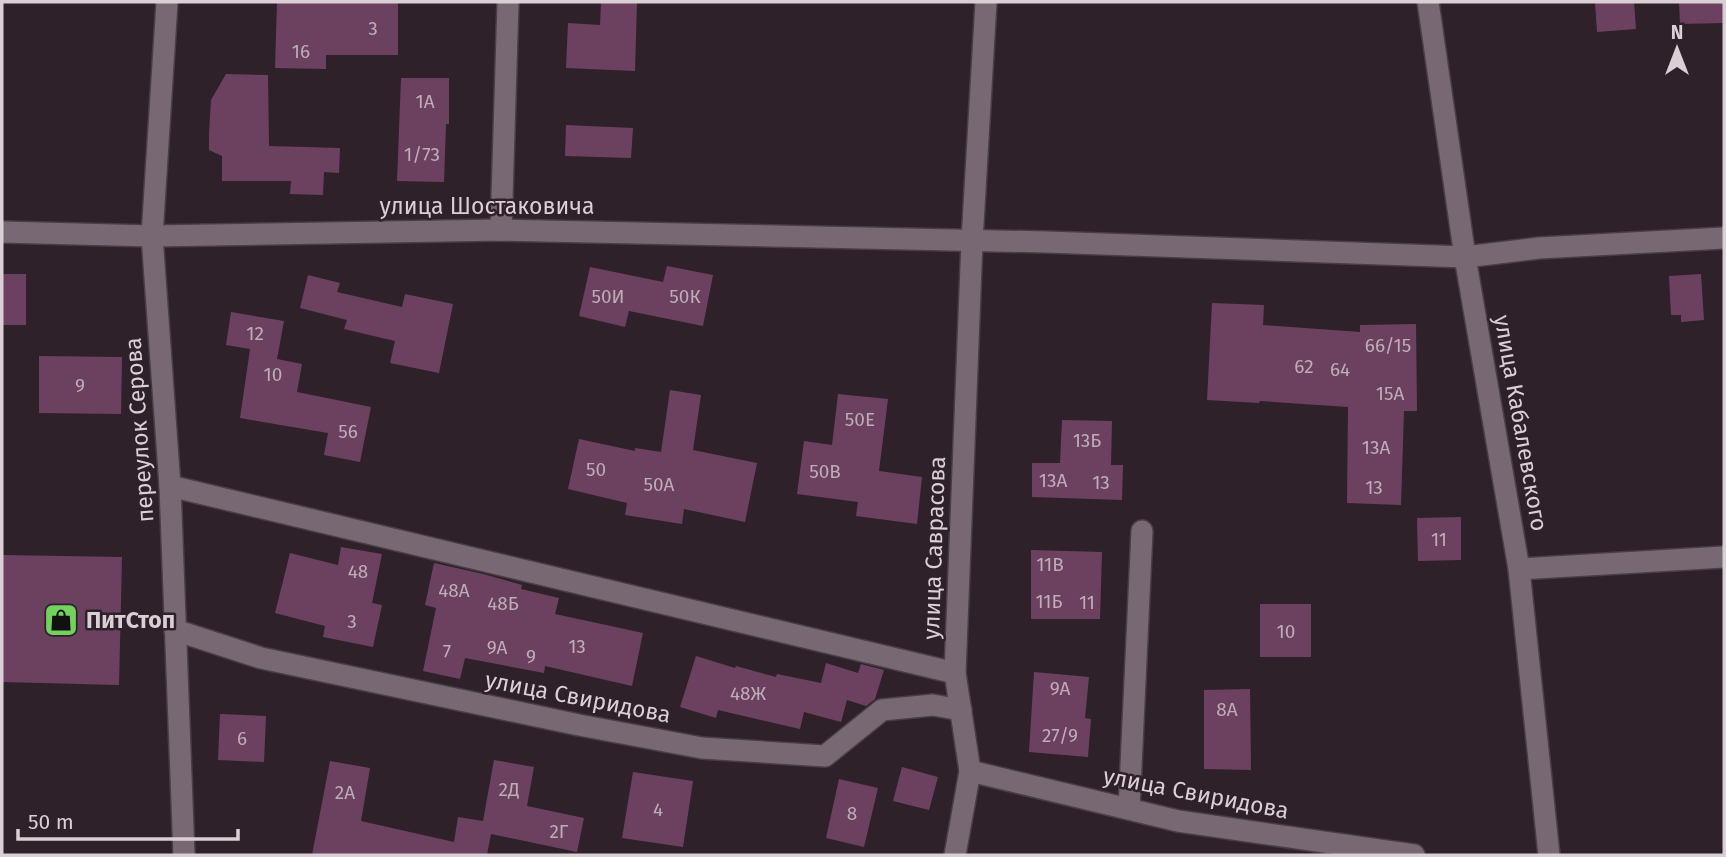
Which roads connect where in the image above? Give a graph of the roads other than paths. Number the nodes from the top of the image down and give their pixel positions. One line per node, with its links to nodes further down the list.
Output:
1 (167, 2): 7 (street, переулок Серова)
2 (508, 2): 5 (street)
3 (986, 2): 9 (street, улица Саврасова)
4 (1428, 2): 10 (street, улица Кабалевского)
5 (501, 230): 7 (street, улица Шостаковича); 9 (street, улица Шостаковича)
6 (2, 232): 7 (street, улица Шостаковича)
7 (152, 236): 11 (street, переулок Серова)
8 (1724, 239): 10 (street, улица Шостаковича)
9 (972, 241): 10 (street, улица Шостаковича); 16 (street, улица Саврасова)
10 (1465, 257): 14 (street, улица Кабалевского)
11 (170, 486): 15 (street, переулок Серова); 16 (street)
12 (1142, 531): 19 (street)
13 (1724, 557): 14 (street)
14 (1519, 569): 23 (street, улица Кабалевского)
15 (175, 630): 17 (street, улица Свиридова); 20 (street, переулок Серова)
16 (956, 673): 17 (street, улица Саврасова)
17 (961, 709): 18 (street, улица Саврасова)
18 (970, 771): 19 (street, улица Свиридова); 21 (street, улица Саврасова)
19 (1129, 809): 22 (street, улица Свиридова)
20 (184, 855)
21 (956, 855)
22 (1414, 855)
23 (1549, 855)

